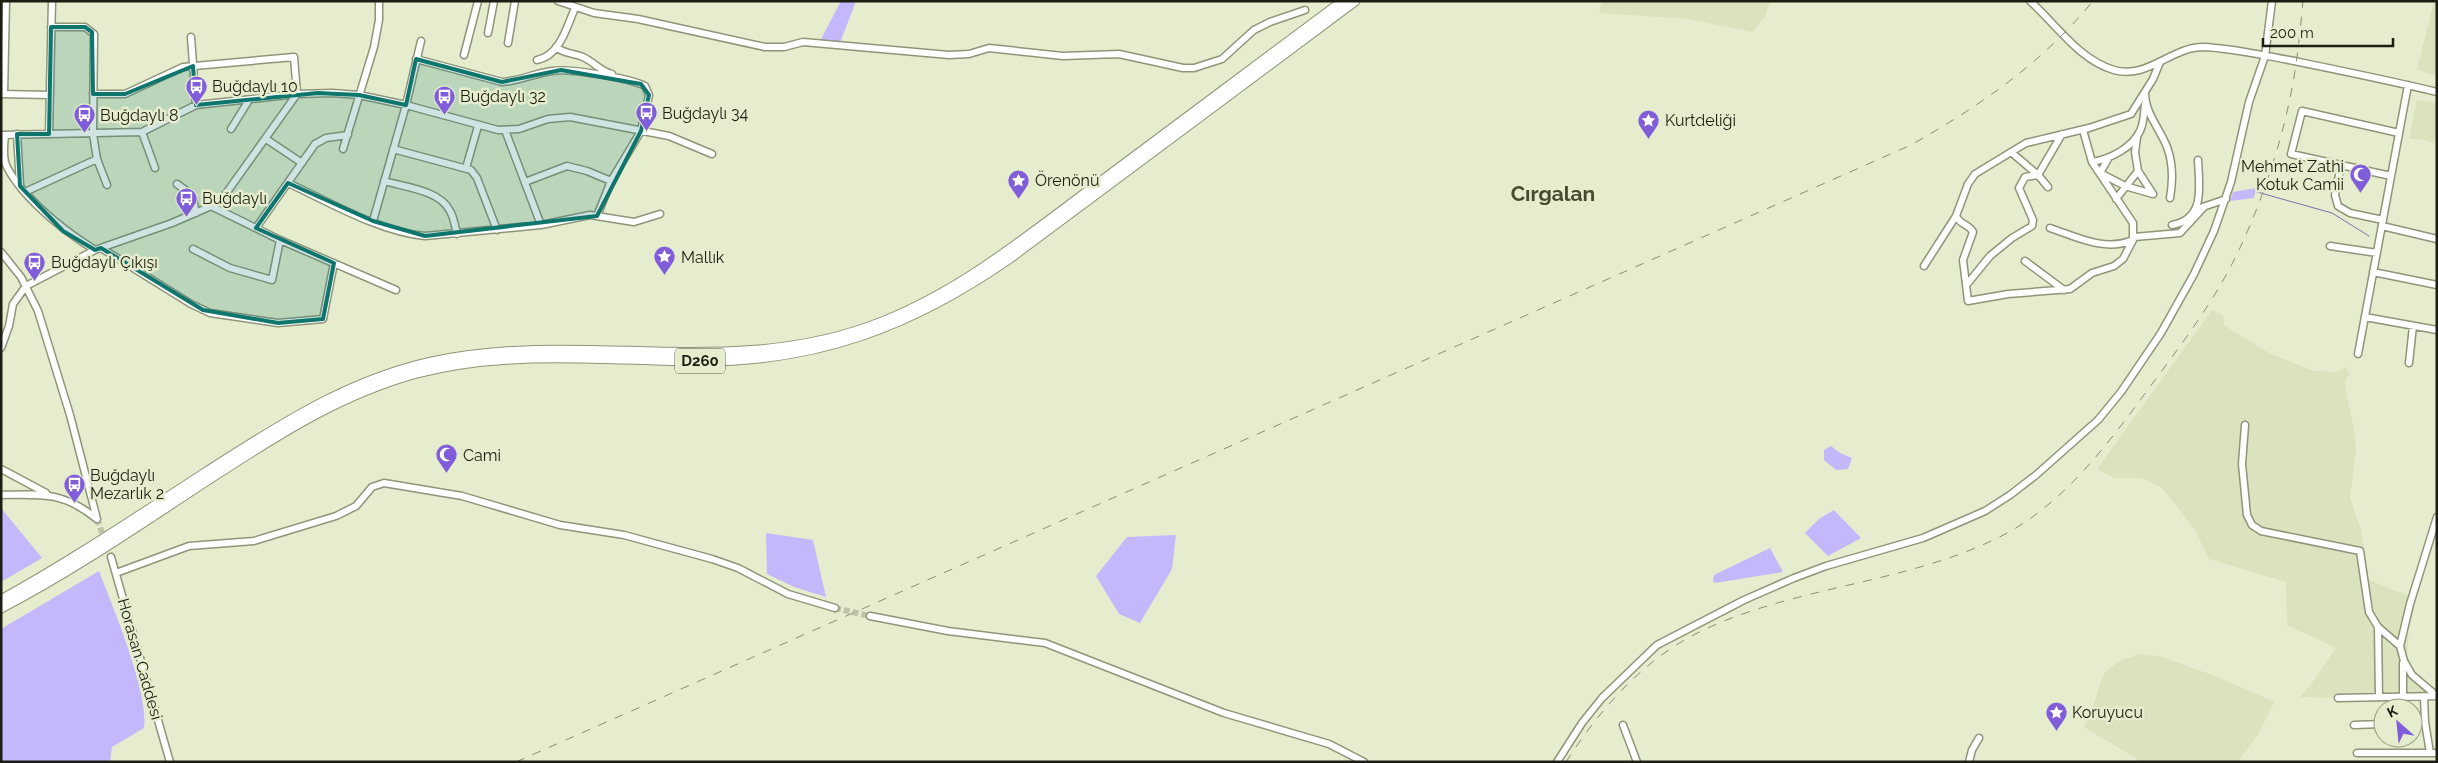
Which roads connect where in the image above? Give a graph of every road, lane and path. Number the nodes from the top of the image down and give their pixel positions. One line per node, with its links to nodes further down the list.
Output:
1 (6, 1): 30 (street)
2 (52, 1): 14 (street)
3 (379, 1): 34 (street)
4 (478, 1): 20 (street)
5 (494, 1): 15 (street)
6 (515, 1): 18 (street)
7 (558, 1): 12 (street)
8 (1342, 1): 127 (highway, D260)
9 (1355, 1): 128 (highway, D260)
10 (2030, 1): 24 (street)
11 (2272, 1): 21 (street)
12 (575, 8): 13 (street); 19 (street)
13 (1305, 10)
14 (52, 27): 31 (street); 33 (street)
15 (488, 32)
16 (191, 37): 25 (street)
17 (421, 41): 22 (street)
18 (508, 43)
19 (556, 47): 23 (street); 26 (street)
20 (464, 55)
21 (2265, 56): 24 (street); 27 (street); 82 (street)
22 (416, 59): 26 (street); 38 (street)
23 (537, 60)
24 (2160, 62): 28 (street)
25 (193, 66): 31 (street); 32 (street); 37 (street)
26 (621, 79): 43 (street)
27 (2408, 85): 29 (street); 45 (street)
28 (2145, 90): 36 (street); 42 (street)
29 (2437, 92)
30 (3, 94): 33 (street)
31 (93, 94): 48 (street)
32 (297, 94): 34 (street); 35 (street); 53 (street)
33 (50, 95): 47 (street)
34 (359, 95): 38 (street); 51 (street)
35 (249, 100): 37 (street); 40 (street)
36 (2145, 103): 52 (street); 80 (street)
37 (196, 105): 44 (street)
38 (406, 105): 39 (street); 55 (street)
39 (478, 126): 41 (street); 65 (street)
40 (231, 129)
41 (505, 130): 43 (street); 72 (street)
42 (2084, 130): 49 (street); 61 (street)
43 (641, 131): 57 (street); 71 (street)
44 (142, 132): 48 (street); 64 (street)
45 (2399, 132): 63 (street); 69 (street)
46 (17, 134): 47 (street); 50 (street); 76 (street)
47 (48, 134): 48 (street)
48 (93, 134): 59 (street)
49 (2062, 134): 56 (street); 68 (street)
50 (3, 135): 76 (street)
51 (348, 135): 54 (street); 62 (street)
52 (2137, 136): 58 (street); 66 (street)
53 (266, 139): 62 (street); 83 (street)
54 (344, 149)
55 (393, 149): 65 (street); 70 (street)
56 (2012, 152): 68 (street); 88 (street)
57 (712, 154)
58 (2109, 157): 61 (street); 67 (street)
59 (97, 159): 75 (street); 79 (street)
60 (2198, 160): 84 (street)
61 (2092, 162): 67 (street)
62 (302, 163): 74 (street)
63 (2341, 165): 69 (street); 90 (street)
64 (155, 168)
65 (466, 168): 95 (street)
66 (2138, 171): 77 (street); 77 (street)
67 (2100, 173): 77 (street); 81 (street)
68 (2038, 175): 78 (street); 109 (street)
69 (2391, 176): 90 (street)
70 (384, 181): 89 (street); 96 (street)
71 (611, 181): 72 (street); 87 (street)
72 (525, 182): 91 (street)
73 (177, 184): 85 (street)
74 (288, 184): 89 (street); 93 (street)
75 (107, 185)
76 (20, 186): 79 (street)
77 (2125, 186): 81 (street)
78 (2048, 188)
79 (25, 192): 101 (street)
80 (2170, 198)
81 (2116, 199): 97 (street)
82 (2226, 199): 84 (street); 148 (street)
83 (211, 206): 85 (street); 93 (street)
84 (2200, 208): 92 (street); 97 (street)
85 (196, 213): 101 (street)
86 (660, 214): 87 (street)
87 (597, 216): 91 (street)
88 (1956, 216): 107 (street); 109 (street)
89 (373, 221): 96 (street)
90 (2382, 223): 98 (street); 104 (street)
91 (541, 225): 95 (street)
92 (2172, 225)
93 (256, 228): 99 (street)
94 (2050, 228): 97 (street)
95 (497, 230): 96 (street)
96 (457, 234)
97 (2134, 239): 113 (street)
98 (2437, 239)
99 (280, 240): 102 (street); 106 (street)
100 (2330, 246): 104 (street)
101 (98, 249): 106 (street); 111 (street)
102 (193, 249)
103 (1, 252): 111 (street)
104 (2377, 254): 108 (street)
105 (2025, 261): 113 (street)
106 (334, 263): 112 (street)
107 (1924, 266)
108 (2374, 272): 110 (street); 114 (street)
109 (1968, 283): 113 (street)
110 (2437, 285)
111 (26, 286): 117 (street); 123 (street)
112 (396, 290)
113 (2064, 290)
114 (2365, 317): 115 (street); 118 (street)
115 (2413, 326): 116 (street); 119 (street)
116 (2437, 330)
117 (1, 348)
118 (2358, 354)
119 (2409, 363)
120 (2245, 425): 131 (street)
121 (1, 469): 123 (street)
122 (1, 495): 123 (street)
123 (49, 495)
124 (2437, 517): 132 (street)
125 (111, 557): 126 (street, Horasan Caddesi)
126 (116, 573): 129 (street); 146 (street, Horasan Caddesi)
127 (1, 600)
128 (1, 608)
129 (835, 608)
130 (870, 616): 147 (street)
131 (2378, 627): 132 (street); 136 (street)
132 (2400, 646): 133 (street)
133 (2403, 659): 135 (street); 137 (street)
134 (2424, 696): 135 (street); 137 (street); 139 (street)
135 (2437, 696)
136 (2379, 697): 137 (street); 138 (street)
137 (2403, 697)
138 (2338, 698)
139 (2425, 722): 145 (street)
140 (2373, 724): 142 (street)
141 (1623, 725): 149 (street)
142 (2354, 725)
143 (1979, 738): 150 (street)
144 (2357, 753): 145 (street)
145 (2434, 753)
146 (170, 762)
147 (1364, 762)
148 (1557, 762)
149 (1636, 762)
150 (1969, 762)

